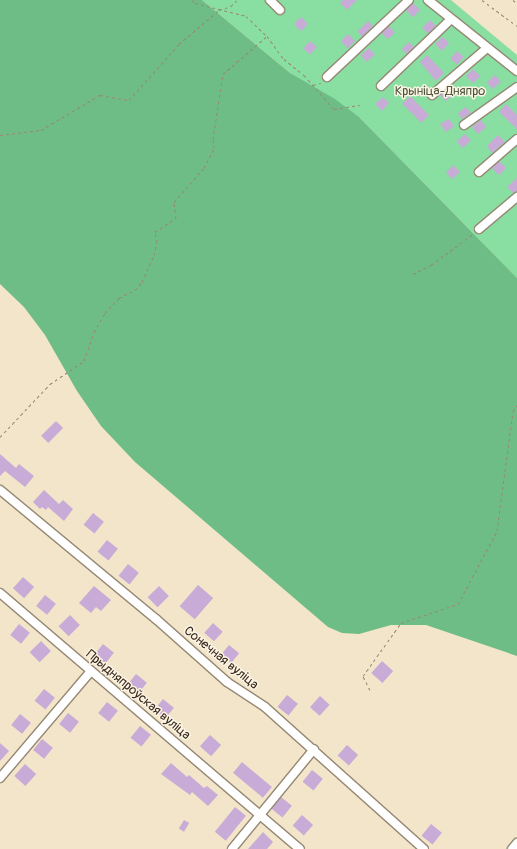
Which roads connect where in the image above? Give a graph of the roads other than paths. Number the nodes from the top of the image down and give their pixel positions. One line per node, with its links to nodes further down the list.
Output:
1 (270, 0): 4 (street)
2 (409, 0): 8 (street)
3 (428, 0): 5 (street)
4 (280, 10)
5 (450, 20): 6 (street); 9 (street)
6 (487, 48): 7 (street); 11 (street)
7 (517, 71)
8 (327, 77)
9 (381, 86)
10 (517, 87): 12 (street)
11 (432, 95)
12 (464, 125)
13 (517, 139): 14 (street)
14 (479, 172)
15 (517, 197): 16 (street)
16 (479, 229)
17 (0, 490): 20 (street, Сонечная вуліца)
18 (0, 593): 19 (street, Прыдняпроўская вуліца)
19 (91, 671): 21 (street); 22 (street, Прыдняпроўская вуліца)
20 (314, 749): 22 (street); 26 (street, Сонечная вуліца)
21 (0, 778)
22 (261, 815): 24 (street); 25 (street, Прыдняпроўская вуліца)
23 (517, 843): 27 (street)
24 (232, 849)
25 (300, 849)
26 (424, 849)
27 (512, 849)

